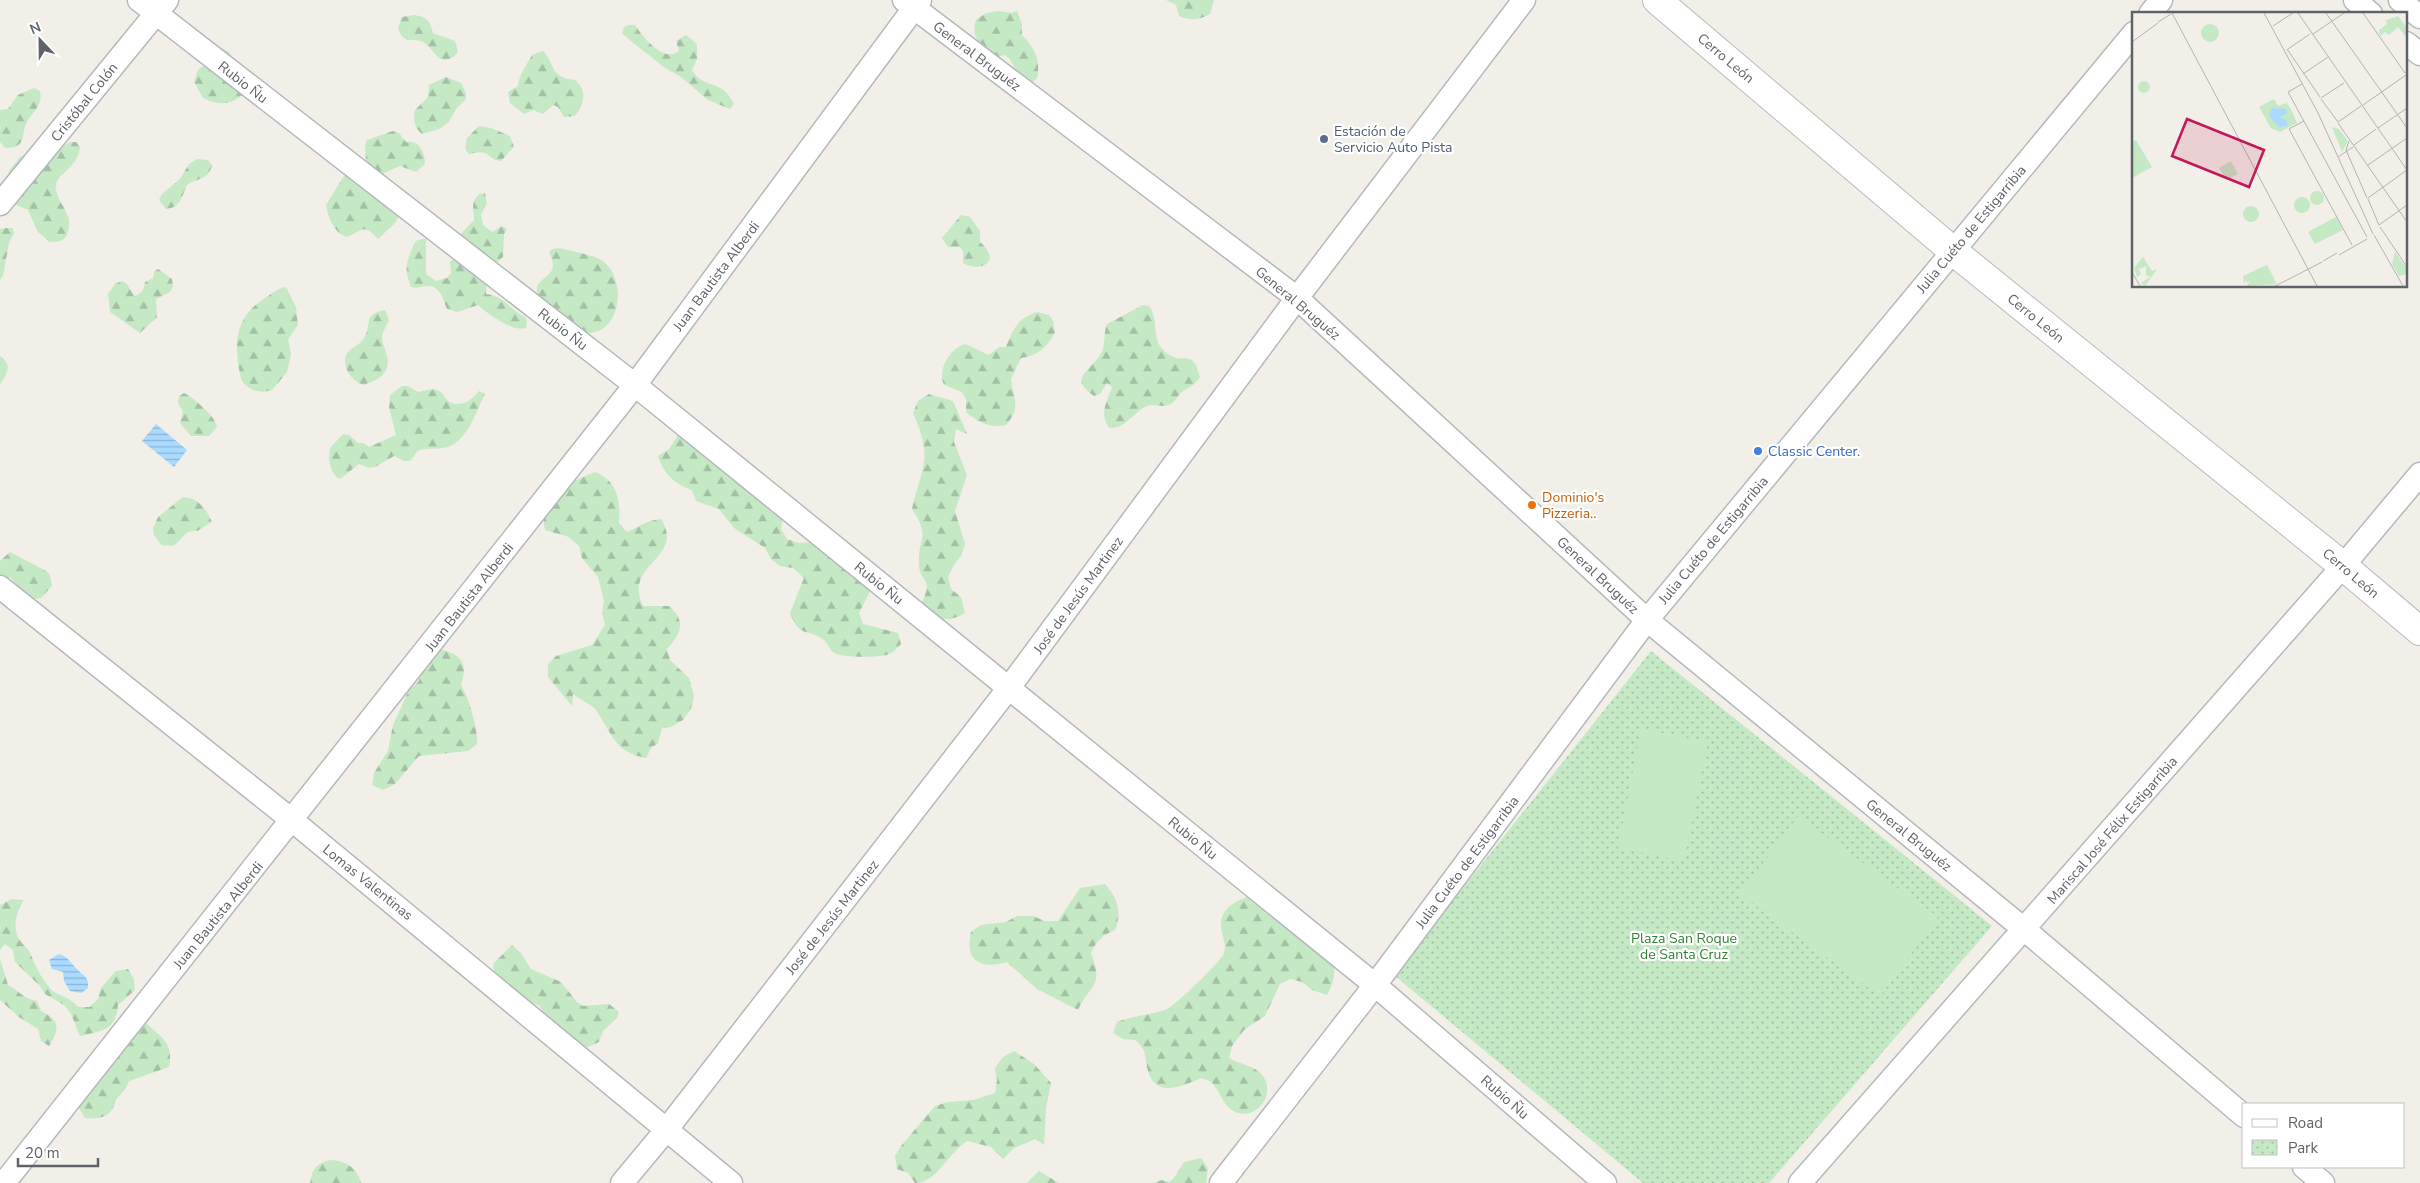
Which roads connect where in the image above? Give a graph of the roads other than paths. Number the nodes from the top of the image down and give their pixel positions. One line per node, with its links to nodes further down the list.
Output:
1 (1524, 0): 16 (street, José de Jesús Martinez)
2 (1657, 0): 15 (street, Cerro León)
3 (2161, 0): 8 (street)
4 (2355, 0): 9 (street)
5 (2400, 0): 10 (street)
6 (913, 3): 16 (street, General Bruguéz); 17 (street, Juan Bautista Alberdi)
7 (154, 5): 14 (street, Cristóbal Colón); 17 (street, Rubio Ñu)
8 (2152, 12)
9 (2370, 12)
10 (2420, 17)
11 (2132, 35): 15 (street, Julia Cuéto de Estigarribia)
12 (2408, 45): 13 (street)
13 (2420, 54)
14 (0, 204)
15 (1953, 251): 19 (street, Cerro León); 21 (street, Julia Cuéto de Estigarribia)
16 (1297, 298): 21 (street, General Bruguéz); 23 (street, José de Jesús Martinez)
17 (635, 385): 23 (street, Rubio Ñu); 24 (street, Juan Bautista Alberdi)
18 (2420, 474): 19 (street, Mariscal José Félix Estigarribia)
19 (2343, 566): 22 (street, Cerro León); 25 (street, Mariscal José Félix Estigarribia)
20 (0, 587): 24 (street, Lomas Valentinas)
21 (1647, 620): 25 (street, General Bruguéz); 26 (street, Julia Cuéto de Estigarribia)
22 (2420, 631)
23 (1008, 689): 26 (street, Rubio Ñu); 28 (street, José de Jesús Martinez)
24 (293, 821): 28 (street, Lomas Valentinas); 30 (street, Juan Bautista Alberdi)
25 (2025, 930): 27 (street, General Bruguéz); 35 (street, Mariscal José Félix Estigarribia)
26 (1375, 985): 33 (street, Julia Cuéto de Estigarribia); 34 (street, Rubio Ñu)
27 (2242, 1114)
28 (668, 1129): 31 (street, José de Jesús Martinez); 32 (street, Lomas Valentinas)
29 (2305, 1168): 36 (street)
30 (4, 1183)
31 (622, 1183)
32 (731, 1183)
33 (1221, 1183)
34 (1605, 1183)
35 (1800, 1183)
36 (2323, 1183)

